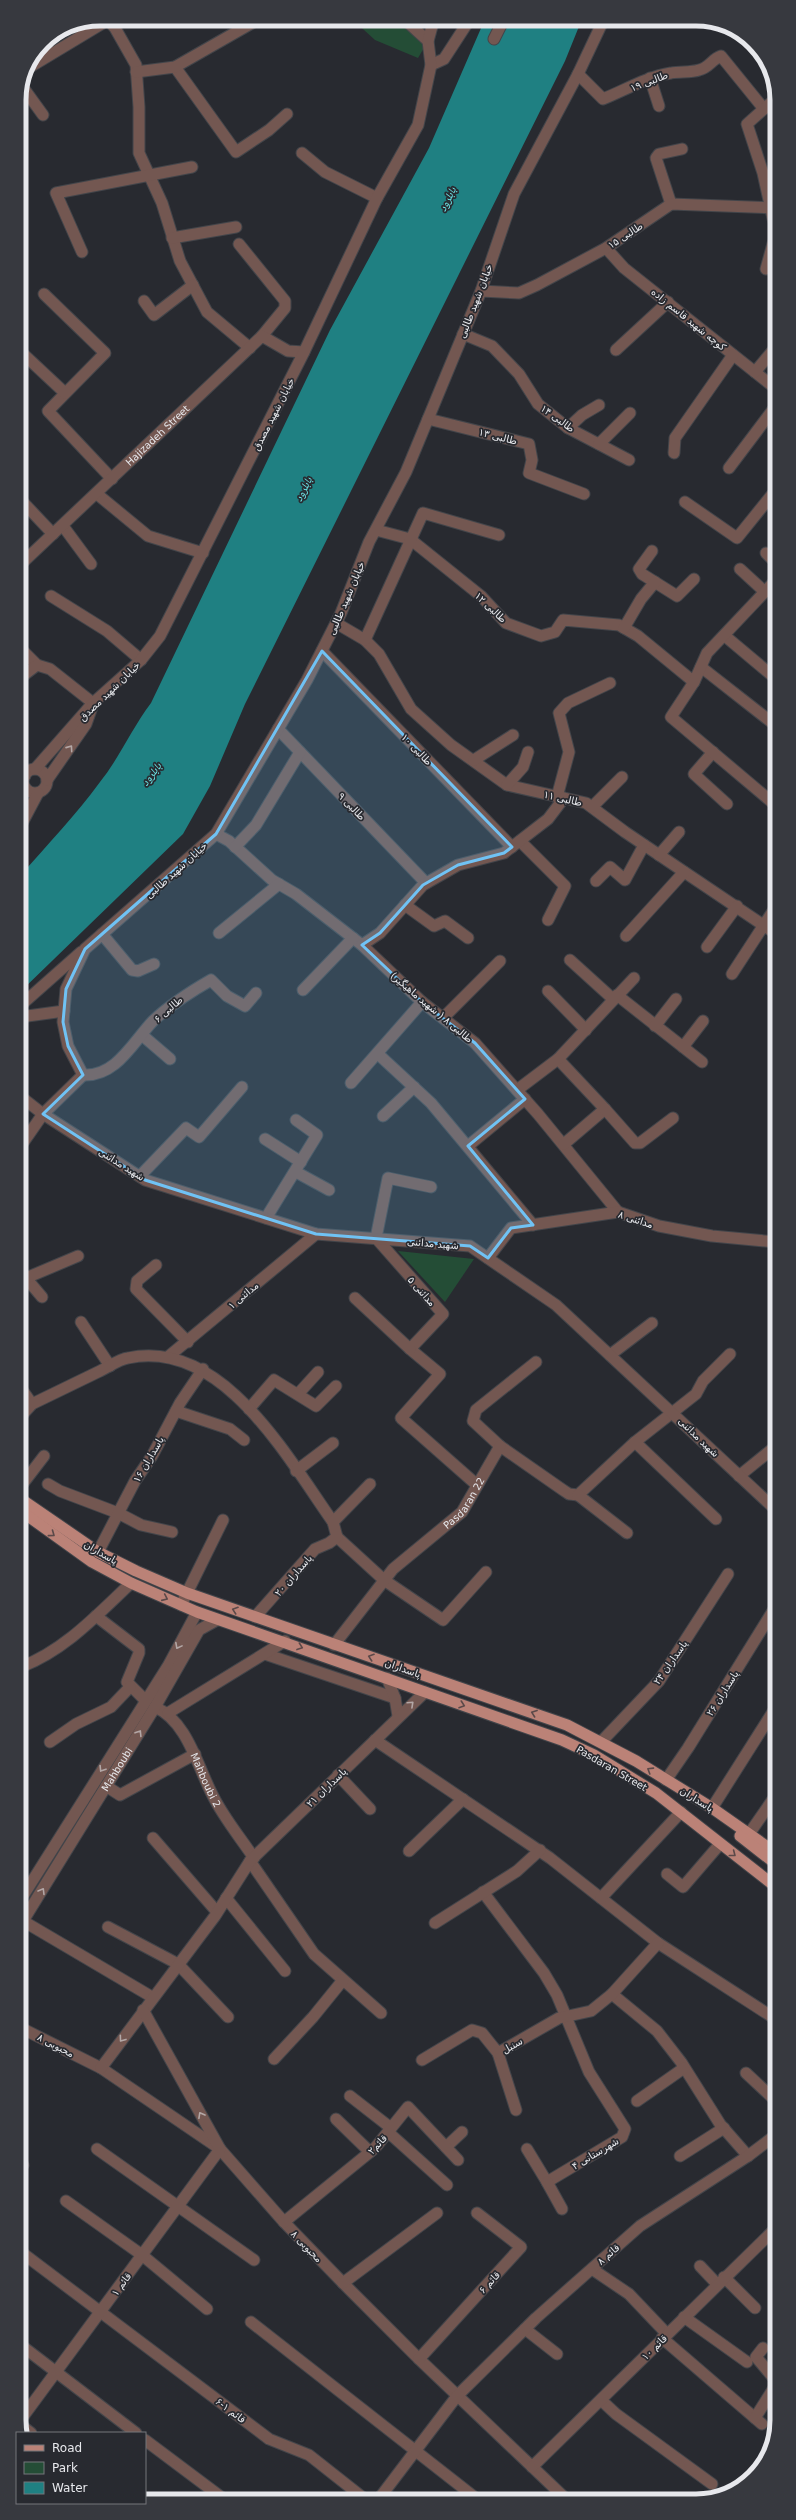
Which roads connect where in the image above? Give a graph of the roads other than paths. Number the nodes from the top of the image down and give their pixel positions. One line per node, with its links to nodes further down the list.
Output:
1 (113, 26): 14 (street)
2 (247, 26): 13 (street)
3 (412, 26): 10 (street)
4 (432, 26): 10 (street, خیابان شهید مصدق)
5 (466, 26): 12 (street)
6 (500, 26): 9 (street)
7 (601, 26): 15 (street, خیابان شهید طالبی)
8 (95, 27): 11 (street)
9 (494, 39)
10 (428, 41): 12 (street, خیابان شهید مصدق)
11 (37, 63)
12 (431, 65): 27 (street, خیابان شهید مصدق)
13 (175, 67): 14 (street); 21 (street)
14 (136, 72): 26 (street)
15 (578, 74): 16 (street, طالبی ۱۹); 39 (street, خیابان شهید طالبی)
16 (650, 78): 19 (street); 20 (street, طالبی ۱۹)
17 (27, 93): 22 (street)
18 (770, 104): 20 (street)
19 (659, 106)
20 (764, 109): 28 (street)
21 (287, 114)
22 (43, 115)
23 (682, 149): 29 (street)
24 (302, 153): 27 (street)
25 (192, 167): 26 (street)
26 (148, 174): 32 (street); 35 (street)
27 (377, 198): 47 (street, خیابان شهید مصدق)
28 (770, 198)
29 (672, 204): 30 (street); 34 (street, طالبی ۱۵)
30 (770, 208)
31 (236, 227): 32 (street)
32 (172, 238): 38 (street)
33 (239, 244): 44 (street, Hajizadeh Street)
34 (606, 248): 39 (street, طالبی ۱۵); 42 (street, کوچه شهید قاسم زاده)
35 (82, 252)
36 (770, 254): 37 (street)
37 (766, 269)
38 (193, 285): 41 (street); 45 (street)
39 (481, 291): 43 (street, خیابان شهید طالبی)
40 (44, 294): 53 (street)
41 (144, 301)
42 (668, 302): 46 (street); 48 (street, کوچه شهید قاسم زاده)
43 (463, 334): 57 (street, خیابان شهید طالبی); 58 (street, طالبی ۱۴)
44 (262, 336): 45 (street, Hajizadeh Street); 47 (street)
45 (250, 348): 63 (street, Hajizadeh Street)
46 (616, 350)
47 (304, 352): 75 (street, خیابان شهید مصدق)
48 (733, 354): 51 (street, کوچه شهید قاسم زاده); 60 (street)
49 (770, 354): 51 (street)
50 (26, 357): 53 (street)
51 (755, 372): 52 (street, کوچه شهید قاسم زاده)
52 (770, 384)
53 (65, 393): 63 (street)
54 (599, 405): 58 (street)
55 (630, 413): 59 (street)
56 (770, 414): 62 (street)
57 (428, 419): 65 (street, طالبی ۱۳); 70 (street, خیابان شهید طالبی)
58 (568, 428): 59 (street, طالبی ۱۴)
59 (599, 444): 61 (street, طالبی ۱۴)
60 (674, 453)
61 (629, 460)
62 (729, 468)
63 (112, 479): 64 (street, Hajizadeh Street)
64 (97, 494): 69 (street, Hajizadeh Street); 75 (street)
65 (584, 494)
66 (770, 497): 67 (street)
67 (685, 502)
68 (26, 504): 71 (street)
69 (63, 526): 71 (street, Hajizadeh Street); 79 (street)
70 (376, 530): 73 (street, طالبی ۱۲); 86 (street, خیابان شهید طالبی)
71 (54, 534): 78 (street, Hajizadeh Street)
72 (499, 535): 73 (street)
73 (410, 538): 87 (street, طالبی ۱۲); 89 (street)
74 (652, 551): 82 (street)
75 (203, 553): 92 (street, خیابان شهید مصدق)
76 (766, 553): 77 (street)
77 (770, 557)
78 (26, 560)
79 (91, 564)
80 (740, 569): 84 (street)
81 (694, 579): 82 (street)
82 (655, 582): 87 (street)
83 (770, 586): 84 (street)
84 (765, 592): 88 (street)
85 (51, 596): 92 (street)
86 (336, 623): 89 (street, طالبی ۱۱); 90 (street, خیابان شهید طالبی)
87 (624, 628): 97 (street, طالبی ۱۲)
88 (725, 636): 94 (street); 96 (street)
89 (365, 640): 106 (street, طالبی ۱۱)
90 (322, 651): 101 (street, خیابان شهید طالبی); 121 (street, طالبی ۱۰)
91 (26, 654): 93 (street)
92 (141, 660): 99 (street, خیابان شهید مصدق)
93 (37, 665): 95 (street); 99 (street)
94 (701, 667): 97 (street); 100 (street)
95 (26, 673)
96 (770, 674)
97 (694, 682): 105 (street)
98 (610, 683): 114 (street)
99 (93, 703): 107 (street, خیابان شهید مصدق); 110 (street, one-way to 99)
100 (770, 720)
101 (278, 729): 103 (street, طالبی ۹); 120 (street, خیابان شهید طالبی)
102 (513, 735): 106 (street)
103 (300, 752): 123 (street); 127 (street, طالبی ۹)
104 (528, 752): 111 (street)
105 (713, 752): 115 (street); 116 (street)
106 (474, 760): 111 (street, طالبی ۱۱)
107 (35, 769): 108 (street); 110 (street)
108 (26, 777)
109 (622, 777): 117 (street)
110 (47, 780): 113 (street)
111 (507, 785): 114 (street, طالبی ۱۱)
112 (26, 788): 113 (street)
113 (38, 793): 118 (street)
114 (561, 797): 117 (street, طالبی ۱۱); 121 (street)
115 (770, 800)
116 (727, 804)
117 (592, 807): 122 (street, طالبی ۱۱)
118 (26, 816)
119 (679, 832): 124 (street)
120 (216, 834): 123 (street, طالبی ۸ ( شهید ماهیگیر)); 136 (street, خیابان شهید طالبی)
121 (516, 844): 127 (street); 132 (street, طالبی ۱۰)
122 (644, 845): 124 (street, طالبی ۱۱); 126 (street)
123 (235, 847): 128 (street, طالبی ۸ ( شهید ماهیگیر))
124 (659, 855): 125 (street, طالبی ۱۱)
125 (684, 872): 130 (street, طالبی ۱۱); 137 (street)
126 (596, 881)
127 (426, 883): 129 (street)
128 (279, 884): 135 (street); 138 (street, طالبی ۸ ( شهید ماهیگیر))
129 (405, 905): 139 (street); 140 (street)
130 (737, 906): 133 (street, طالبی ۱۱); 141 (street)
131 (770, 915): 133 (street)
132 (548, 920)
133 (763, 925): 134 (street, طالبی ۱۱); 146 (street)
134 (770, 930)
135 (219, 933)
136 (102, 934): 142 (street, خیابان شهید طالبی); 145 (street)
137 (626, 936)
138 (353, 938): 140 (street, طالبی ۸ ( شهید ماهیگیر)); 148 (street)
139 (468, 938)
140 (362, 945): 154 (street, طالبی ۸ ( شهید ماهیگیر))
141 (708, 948)
142 (84, 949): 153 (street); 155 (street, خیابان شهید طالبی)
143 (500, 960): 157 (street)
144 (570, 960): 151 (street)
145 (154, 964)
146 (732, 974)
147 (634, 978): 151 (street)
148 (303, 990)
149 (548, 991): 160 (street)
150 (256, 993): 161 (street, طالبی ۶)
151 (615, 997): 159 (street); 160 (street)
152 (676, 999): 159 (street)
153 (26, 1001)
154 (422, 1002): 157 (street, طالبی ۸ ( شهید ماهیگیر)); 163 (street)
155 (64, 1011): 156 (street); 167 (street, خیابان شهید طالبی)
156 (26, 1016)
157 (443, 1018): 171 (street, طالبی ۸ ( شهید ماهیگیر))
158 (703, 1021): 162 (street)
159 (655, 1026): 162 (street)
160 (586, 1030): 165 (street)
161 (142, 1035): 164 (street); 167 (street, طالبی ۶)
162 (683, 1047): 166 (street)
163 (378, 1054): 168 (street); 170 (street)
164 (170, 1059)
165 (558, 1059): 171 (street); 174 (street)
166 (702, 1062)
167 (83, 1075): 175 (street)
168 (351, 1083)
169 (242, 1087): 184 (street)
170 (414, 1087): 176 (street); 182 (street)
171 (517, 1090): 172 (street, طالبی ۸ ( شهید ماهیگیر))
172 (525, 1099): 181 (street, طالبی ۸ ( شهید ماهیگیر)); 182 (street)
173 (26, 1101): 175 (street, شهید مدائنی)
174 (605, 1109): 177 (street); 181 (street)
175 (43, 1114): 179 (street); 184 (street, شهید مدائنی)
176 (383, 1116)
177 (673, 1118)
178 (296, 1120): 183 (street)
179 (26, 1138)
180 (264, 1139): 183 (street)
181 (564, 1144): 187 (street, طالبی ۸ ( شهید ماهیگیر))
182 (468, 1146): 189 (street)
183 (298, 1167): 186 (street); 188 (street)
184 (140, 1176): 188 (street, شهید مدائنی)
185 (431, 1187): 191 (street)
186 (329, 1190)
187 (618, 1212): 189 (street, مدائنی ۸); 192 (street, مدائنی ۸)
188 (266, 1218): 190 (street, شهید مدائنی)
189 (533, 1225): 194 (street, مدائنی ۸)
190 (316, 1234): 191 (street, شهید مدائنی); 202 (street, مدائنی ۱)
191 (376, 1238): 194 (street, شهید مدائنی); 203 (street, مدائنی ۵)
192 (770, 1241)
193 (78, 1256): 196 (street)
194 (488, 1258): 205 (street, شهید مدائنی)
195 (156, 1265): 202 (street)
196 (26, 1273)
197 (26, 1278): 198 (street)
198 (42, 1297)
199 (354, 1298): 203 (street)
200 (81, 1322): 208 (street)
201 (652, 1323): 205 (street)
202 (188, 1342): 206 (street, مدائنی ۱)
203 (410, 1348): 230 (street)
204 (730, 1354): 218 (street)
205 (610, 1355): 218 (street, شهید مدائنی)
206 (169, 1356): 208 (street); 209 (street)
207 (536, 1362): 222 (street)
208 (110, 1366): 214 (street)
209 (203, 1369): 215 (street); 217 (street, پاسداران ۱۶)
210 (318, 1372): 212 (street)
211 (336, 1386): 212 (street)
212 (298, 1394): 215 (street)
213 (26, 1396): 214 (street)
214 (32, 1404): 216 (street)
215 (249, 1409): 225 (street)
216 (26, 1410)
217 (176, 1411): 219 (street); 234 (street, پاسداران ۱۶)
218 (672, 1412): 220 (street); 226 (street, شهید مدائنی)
219 (244, 1440)
220 (635, 1442): 231 (street); 236 (street)
221 (333, 1443): 225 (street)
222 (500, 1446): 230 (street, Pasdaran 22); 231 (street)
223 (770, 1451): 226 (street)
224 (44, 1456): 227 (street)
225 (296, 1471): 238 (street)
226 (739, 1476): 233 (street, شهید مدائنی)
227 (26, 1479)
228 (48, 1484): 234 (street)
229 (370, 1484): 238 (street)
230 (477, 1485): 245 (street, Pasdaran 22)
231 (578, 1495): 240 (street)
232 (26, 1502): 242 (main road, پاسداران)
233 (770, 1504)
234 (118, 1513): 239 (street); 242 (street, پاسداران ۱۶)
235 (26, 1515): 246 (main road, پاسداران, one-way to 246)
236 (716, 1519)
237 (223, 1520): 247 (street)
238 (333, 1522): 241 (street)
239 (172, 1532)
240 (627, 1533)
241 (337, 1537): 245 (street); 253 (street, پاسداران ۲۰)
242 (98, 1552): 247 (main road, پاسداران)
243 (486, 1572): 245 (street)
244 (728, 1574): 270 (street, پاسداران ۲۴)
245 (384, 1580): 256 (street, Pasdaran 22)
246 (131, 1583): 249 (main road, پاسداران, one-way to 249); 251 (street)
247 (187, 1593): 248 (main road, پاسداران); 249 (street)
248 (202, 1598): 250 (main road); 253 (main road, پاسداران, one-way to 248)
249 (181, 1605): 250 (main road, پاسداران)
250 (197, 1612): 254 (main road, پاسداران); 263 (street, Mahboubi, one-way to 263)
251 (96, 1616): 258 (street); 260 (street)
252 (770, 1616): 273 (street, پاسداران ۲۶)
253 (255, 1617): 256 (main road, پاسداران)
254 (217, 1620): 255 (main road, پاسداران); 264 (street, Mahboubi)
255 (285, 1641): 257 (street); 259 (main road, پاسداران, one-way to 259)
256 (334, 1645): 270 (main road, پاسداران, one-way to 256)
257 (265, 1654): 262 (street); 265 (street)
258 (26, 1665)
259 (387, 1678): 261 (main road, پاسداران); 262 (street)
260 (130, 1687): 263 (street); 269 (street)
261 (425, 1692): 266 (street, پاسداران ۲۱, one-way to 261); 279 (main road, Pasdaran Street, one-way to 279)
262 (395, 1698): 266 (street)
263 (145, 1700): 264 (street); 290 (street, Mahboubi, one-way to 290)
264 (155, 1707): 265 (street); 274 (street, Mahboubi, one-way to 264)
265 (168, 1713): 271 (street, Mahboubi 2)
266 (398, 1716): 268 (street, پاسداران ۲۱)
267 (770, 1718): 278 (street)
268 (375, 1740): 272 (street, پاسداران ۲۱); 275 (street)
269 (50, 1742)
270 (601, 1742): 273 (main road, پاسداران, one-way to 270)
271 (195, 1754): 274 (street); 287 (street, Mahboubi 2)
272 (338, 1775): 277 (street); 287 (street, پاسداران ۲۱)
273 (666, 1780): 278 (main road, پاسداران)
274 (106, 1786): 295 (street, Mahboubi, one-way to 274)
275 (463, 1799): 284 (street); 285 (street)
276 (770, 1804): 280 (street)
277 (370, 1809)
278 (717, 1811): 280 (main road, پاسداران); 286 (main road)
279 (680, 1812): 282 (main road, Pasdaran Street); 293 (street)
280 (749, 1834): 283 (main road, پاسداران)
281 (153, 1838): 294 (street)
282 (720, 1844): 288 (street); 289 (main road, Pasdaran Street, one-way to 289)
283 (770, 1849)
284 (540, 1850): 291 (street); 293 (street)
285 (408, 1852)
286 (770, 1859)
287 (252, 1860): 292 (street, پاسداران ۲۱); 302 (street, Mahboubi 2)
288 (667, 1874)
289 (770, 1879)
290 (26, 1890)
291 (483, 1892): 296 (street); 308 (street)
292 (226, 1898): 294 (street, پاسداران ۲۱); 301 (street)
293 (601, 1898): 299 (street)
294 (217, 1912): 300 (street, پاسداران ۲۱)
295 (26, 1916)
296 (435, 1923)
297 (26, 1925): 304 (street)
298 (108, 1927): 300 (street)
299 (658, 1942): 303 (street, سنبل); 307 (street)
300 (178, 1964): 304 (street, پاسداران ۲۱); 309 (street)
301 (285, 1971)
302 (343, 1980): 306 (street, Mahboubi 2); 312 (street)
303 (612, 1994): 308 (street, سنبل); 315 (street)
304 (152, 1997): 305 (street, پاسداران ۲۱)
305 (143, 2010): 314 (street, پاسداران ۲۱, one-way to 314); 328 (street, one-way to 305)
306 (380, 2013)
307 (770, 2016)
308 (567, 2017): 311 (street, سنبل); 334 (street, شهرستانی ۴)
309 (228, 2018)
310 (26, 2030): 314 (street, محبوبی ۸)
311 (498, 2053): 313 (street, سنبل); 320 (street)
312 (274, 2059)
313 (422, 2060)
314 (101, 2068): 328 (street, محبوبی ۸)
315 (684, 2068): 319 (street); 322 (street)
316 (746, 2073): 317 (street)
317 (770, 2095)
318 (350, 2096): 323 (street)
319 (638, 2101)
320 (516, 2110)
321 (336, 2119): 330 (street)
322 (724, 2128): 331 (street); 332 (street)
323 (389, 2130): 326 (street, قائم۲); 330 (street, قائم۲); 335 (street)
324 (462, 2132): 326 (street)
325 (770, 2139): 332 (street, قائم ۸)
326 (446, 2148): 333 (street, قائم۲)
327 (97, 2149): 337 (street)
328 (220, 2149): 337 (street, قائم ۱); 341 (street, محبوبی ۸)
329 (527, 2149): 334 (street)
330 (370, 2152): 341 (street, قائم۲)
331 (680, 2156)
332 (748, 2156): 347 (street, قائم ۸)
333 (458, 2160)
334 (547, 2182): 338 (street)
335 (447, 2185)
336 (66, 2201): 344 (street)
337 (178, 2206): 344 (street, قائم ۱); 345 (street)
338 (562, 2209)
339 (436, 2213): 349 (street)
340 (477, 2213): 360 (street, قائم ۶)
341 (284, 2222): 349 (street, محبوبی ۸)
342 (770, 2236): 348 (street, قائم ۱۰)
343 (26, 2255): 352 (street, قائم ۱-۶)
344 (142, 2255): 350 (street); 352 (street, قائم ۱)
345 (254, 2260)
346 (700, 2266): 348 (street)
347 (592, 2269): 355 (street, قائم ۸); 356 (street)
348 (721, 2281): 351 (street); 353 (street, قائم ۱۰)
349 (343, 2283): 360 (street, محبوبی ۸)
350 (208, 2308)
351 (755, 2308)
352 (101, 2311): 362 (street, قائم ۱); 374 (street, قائم ۱-۶)
353 (684, 2317): 356 (street, قائم ۱۰); 361 (street)
354 (251, 2322): 370 (street)
355 (525, 2329): 359 (street); 364 (street, قائم ۸)
356 (665, 2336): 365 (street); 366 (street, قائم ۱۰)
357 (763, 2348): 363 (street)
358 (26, 2349): 362 (street)
359 (557, 2354)
360 (419, 2359): 364 (street, محبوبی ۸)
361 (747, 2362)
362 (56, 2372): 367 (street, قائم ۱); 368 (street)
363 (770, 2374)
364 (457, 2396): 370 (street, قائم ۸); 371 (street, محبوبی ۸)
365 (770, 2398)
366 (601, 2400): 371 (street, قائم ۱۰); 372 (street)
367 (26, 2413)
368 (135, 2432)
369 (146, 2441): 373 (street)
370 (414, 2452): 375 (street, قائم ۸); 376 (street)
371 (532, 2467): 377 (street, محبوبی ۸)
372 (712, 2484)
373 (217, 2494)
374 (358, 2494)
375 (382, 2494)
376 (470, 2494)
377 (561, 2494)

